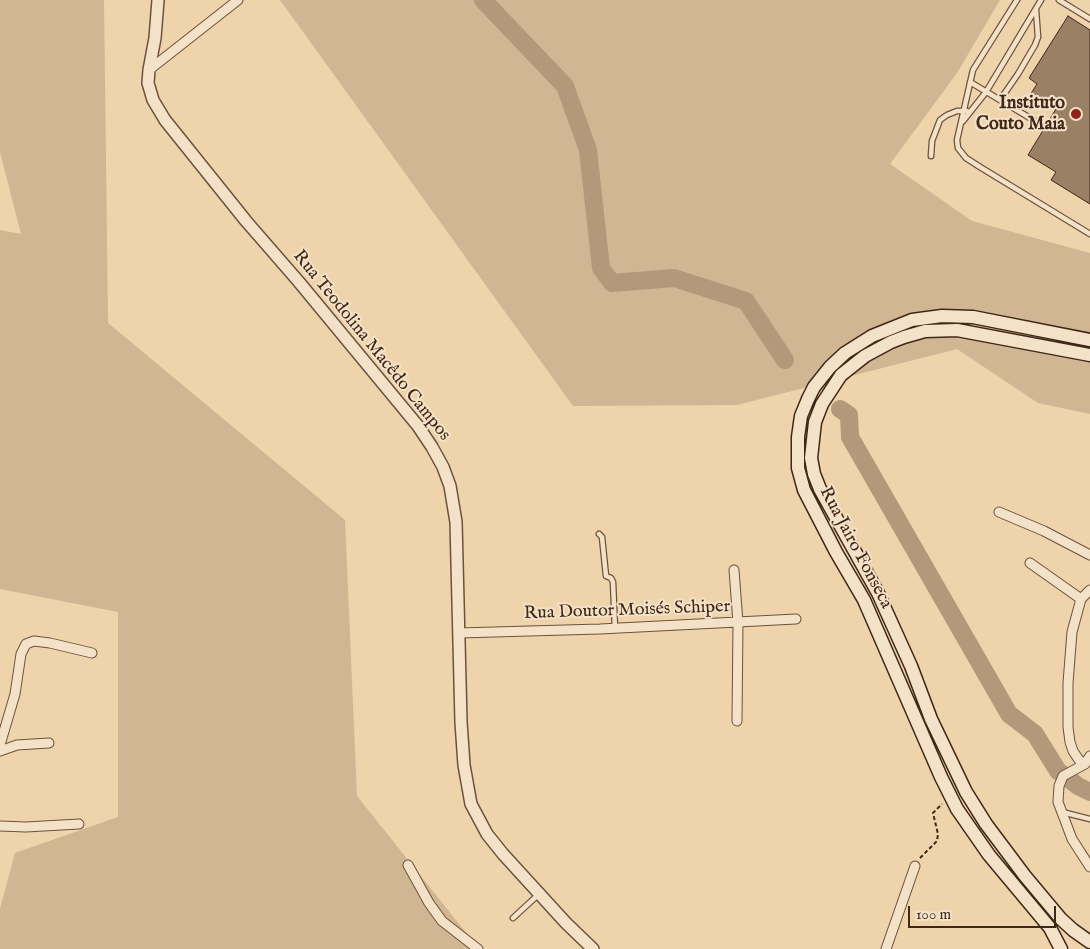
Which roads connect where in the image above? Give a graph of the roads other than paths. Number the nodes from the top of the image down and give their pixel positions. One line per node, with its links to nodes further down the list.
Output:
1 (158, 0): 8 (street, Rua Teodolina Macêdo Campos)
2 (238, 0): 8 (street)
3 (1017, 0): 9 (lane)
4 (1041, 0): 6 (lane)
5 (1059, 0): 7 (lane)
6 (1036, 9): 10 (lane); 11 (lane)
7 (1090, 19)
8 (148, 70): 28 (street, Rua Teodolina Macêdo Campos)
9 (970, 82): 10 (lane); 12 (lane)
10 (986, 92): 11 (lane); 12 (lane)
11 (1000, 100): 13 (lane)
12 (968, 111): 14 (lane); 15 (lane)
13 (1040, 124)
14 (931, 156)
15 (1090, 234)
16 (1090, 340): 49 (main road, Rua Jairo Fonseca)
17 (1090, 355): 45 (main road, Rua Jairo Fonseca)
18 (999, 512): 20 (street)
19 (599, 534): 27 (lane)
20 (1090, 555)
21 (1030, 562): 24 (street)
22 (734, 570): 26 (street)
23 (1090, 590): 24 (street)
24 (1081, 599): 35 (street)
25 (796, 619): 26 (street, Rua Doutor Moisés Schiper)
26 (738, 624): 27 (street, Rua Doutor Moisés Schiper); 30 (street)
27 (615, 629): 28 (street, Rua Doutor Moisés Schiper)
28 (459, 633): 43 (street, Rua Teodolina Macêdo Campos)
29 (92, 653): 32 (street)
30 (737, 721)
31 (49, 743): 33 (street)
32 (0, 745)
33 (0, 751)
34 (1090, 756): 35 (street)
35 (1084, 764): 36 (street)
36 (1060, 812): 37 (lane); 42 (street)
37 (1090, 819)
38 (79, 824): 39 (street)
39 (0, 826)
40 (408, 864): 46 (street)
41 (915, 866): 48 (street)
42 (1090, 867)
43 (540, 893): 44 (lane); 47 (street, Rua Teodolina Macêdo Campos)
44 (512, 918)
45 (1090, 942)
46 (478, 949)
47 (593, 949)
48 (886, 949)
49 (1060, 949)

